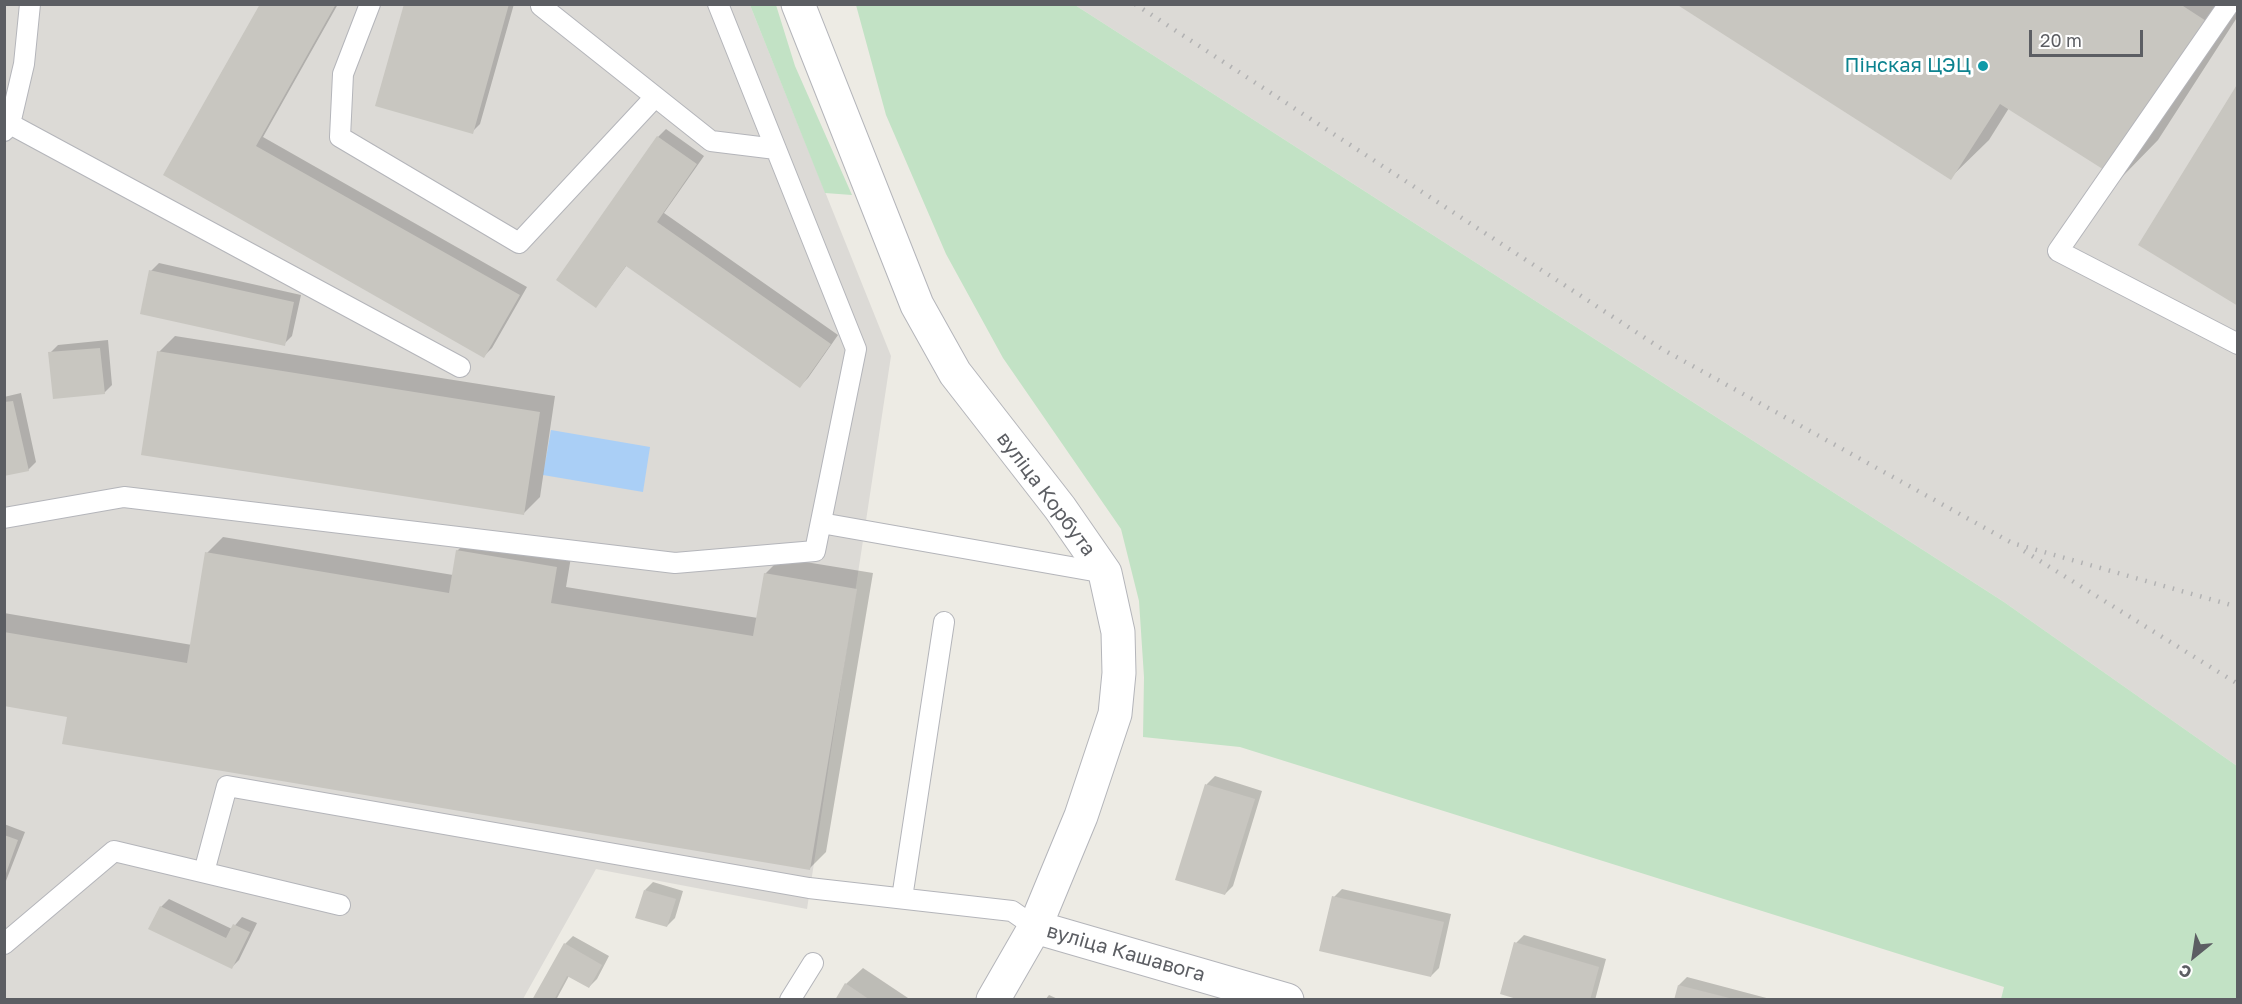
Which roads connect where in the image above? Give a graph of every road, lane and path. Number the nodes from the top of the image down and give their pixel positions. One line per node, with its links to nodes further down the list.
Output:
1 (30, 4): 8 (lane)
2 (370, 4): 7 (lane)
3 (718, 4): 9 (lane)
4 (798, 4): 14 (street, вуліца Корбута)
5 (2229, 4): 10 (lane)
6 (541, 6): 7 (lane)
7 (655, 97): 9 (lane)
8 (7, 127): 11 (lane)
9 (776, 149): 13 (lane)
10 (2238, 344)
11 (460, 367)
12 (4, 518): 13 (lane)
13 (821, 523): 14 (lane)
14 (1104, 573): 19 (street, вуліца Корбута)
15 (944, 622): 17 (lane)
16 (204, 872): 17 (lane); 18 (lane); 20 (lane)
17 (902, 898): 19 (lane)
18 (340, 905)
19 (1035, 927): 23 (street, вуліца Корбута); 24 (street, вуліца Кашавога)
20 (4, 944)
21 (813, 963): 22 (lane)
22 (790, 999)
23 (993, 999)
24 (1287, 999)

